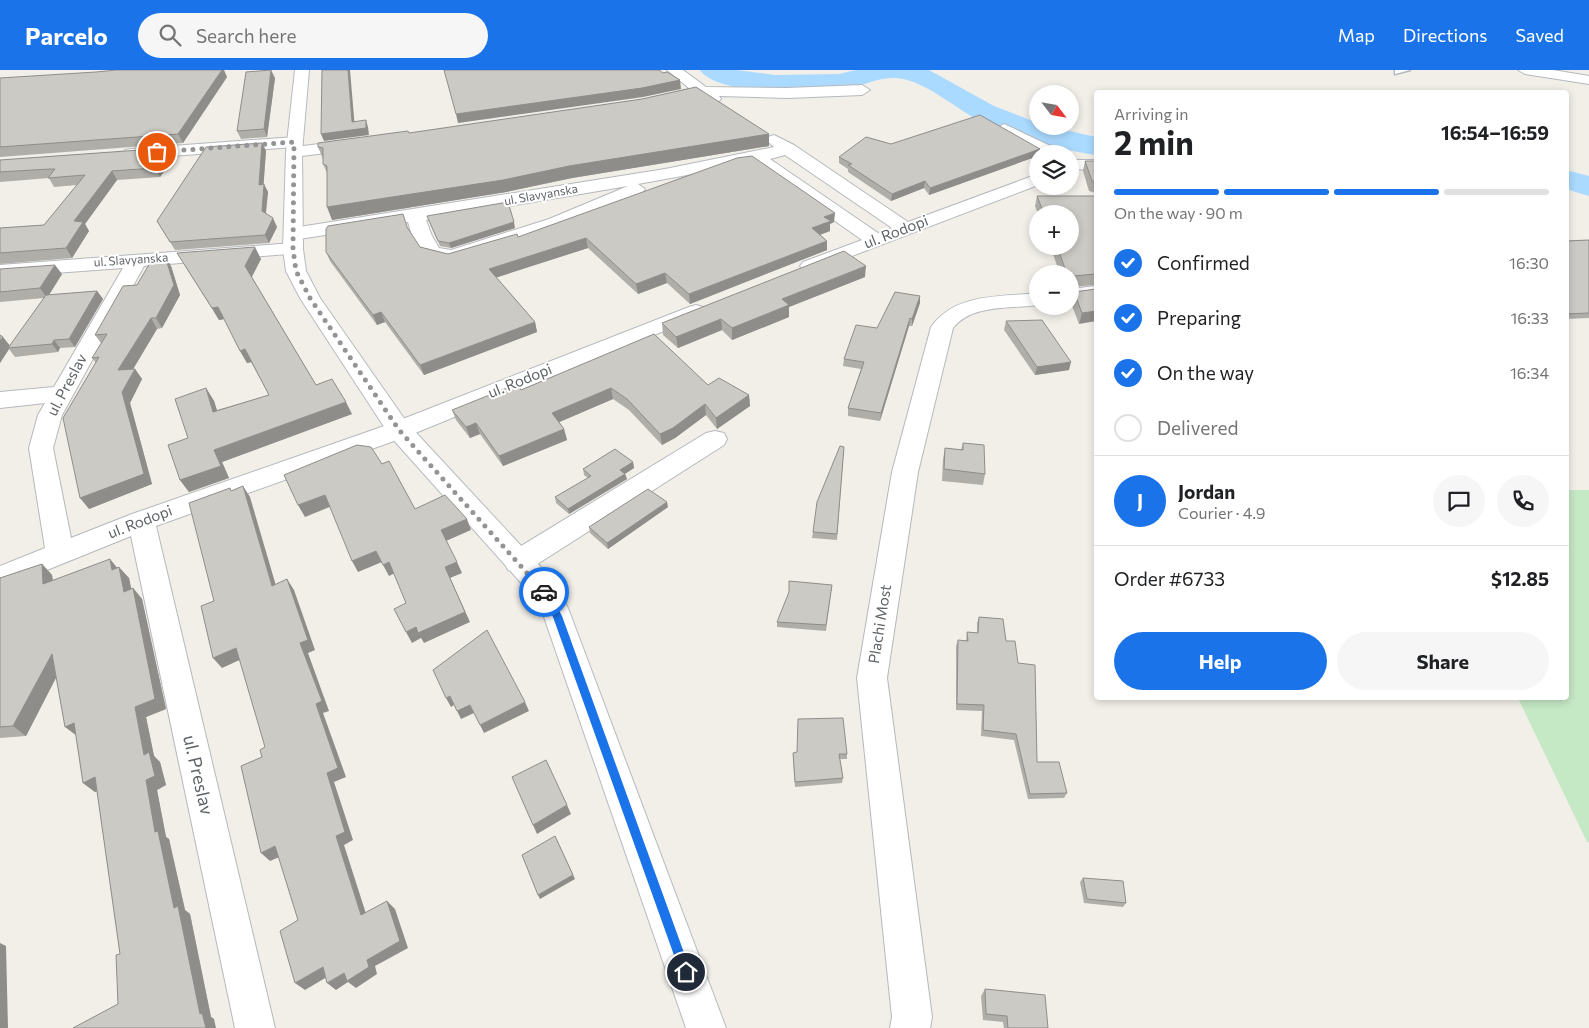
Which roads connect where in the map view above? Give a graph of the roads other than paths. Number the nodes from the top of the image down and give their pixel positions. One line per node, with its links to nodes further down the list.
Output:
1 (302, 70): 13 (street)
2 (674, 70): 6 (street)
3 (1525, 70): 4 (street)
4 (1589, 80)
5 (862, 90): 6 (street)
6 (702, 91): 7 (street); 8 (street)
7 (652, 102)
8 (725, 107)
9 (1004, 129): 12 (street)
10 (764, 133): 14 (street)
11 (372, 142): 13 (street)
12 (1035, 145)
13 (294, 147): 15 (street); 24 (street)
14 (788, 149): 16 (street, ul. Slavyanska); 22 (street)
15 (118, 154)
16 (756, 157): 19 (street, ul. Slavyanska); 23 (street)
17 (1079, 165): 18 (street)
18 (1094, 165)
19 (667, 174): 21 (street, ul. Slavyanska); 21 (street)
20 (1029, 189): 22 (street, ul. Rodopi)
21 (416, 217): 24 (street, ul. Slavyanska)
22 (905, 228): 23 (street, ul. Rodopi)
23 (874, 240): 27 (street, ul. Rodopi)
24 (293, 242): 25 (street, ul. Slavyanska); 34 (street)
25 (138, 259): 26 (street, ul. Slavyanska); 32 (street, ul. Preslav)
26 (0, 271)
27 (792, 273)
28 (1094, 292): 29 (street)
29 (1079, 294)
30 (1029, 300): 42 (street, Plachi Most)
31 (710, 306): 34 (street, ul. Rodopi)
32 (61, 394): 33 (street); 37 (street, ul. Preslav)
33 (0, 400)
34 (399, 430): 36 (street, ul. Rodopi); 38 (street)
35 (715, 439): 38 (street)
36 (141, 521): 37 (street, ul. Rodopi); 40 (street, ul. Preslav)
37 (60, 553): 39 (street, ul. Rodopi)
38 (518, 562): 41 (street)
39 (0, 578)
40 (255, 1028)
41 (706, 1028)
42 (910, 1028)

